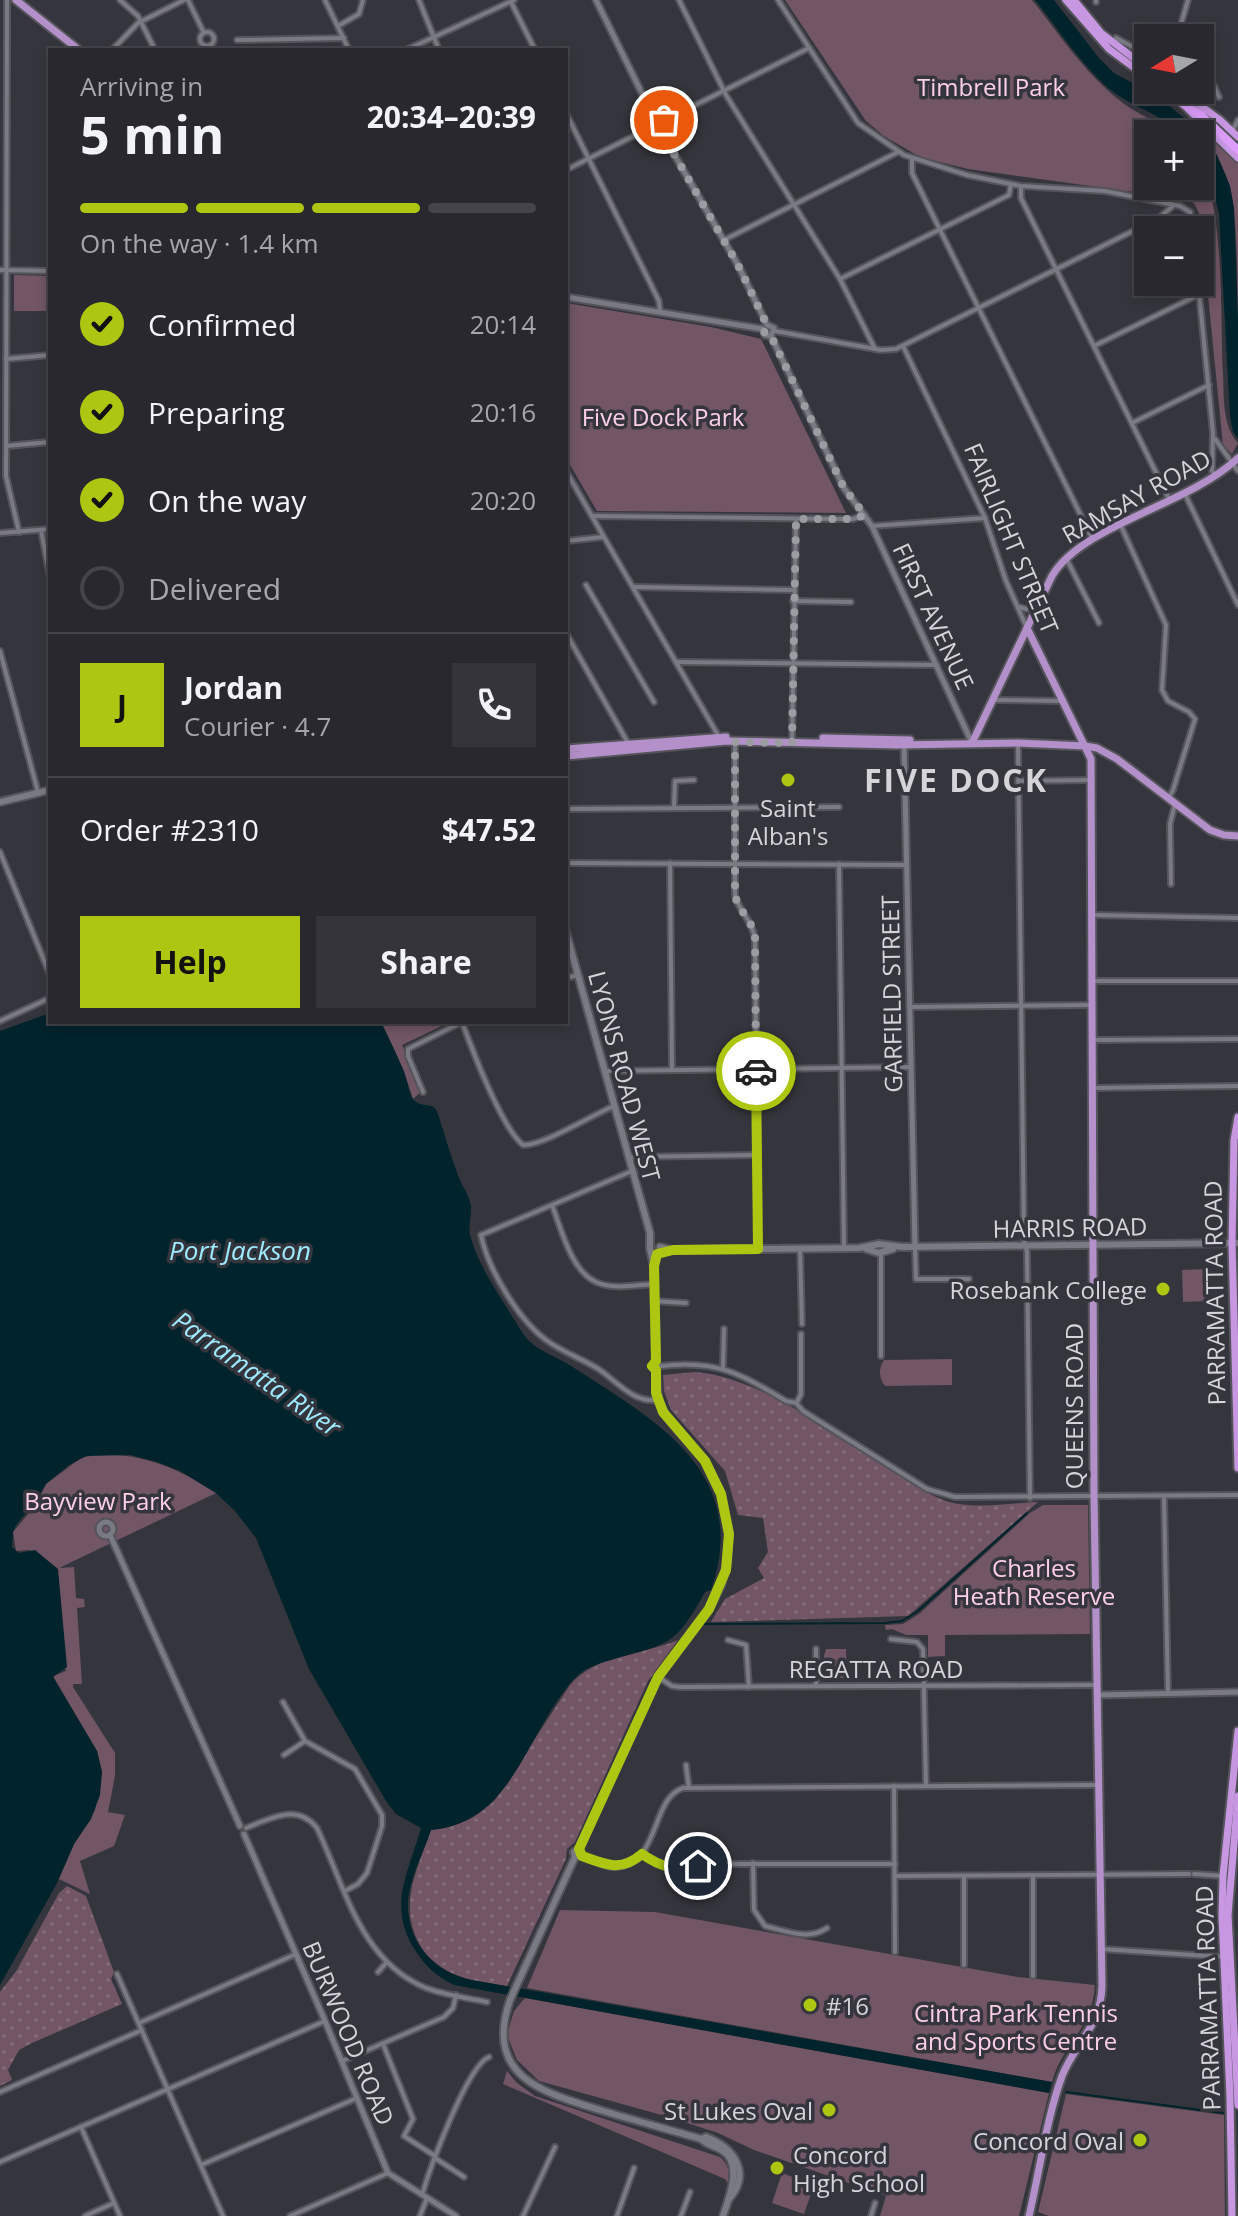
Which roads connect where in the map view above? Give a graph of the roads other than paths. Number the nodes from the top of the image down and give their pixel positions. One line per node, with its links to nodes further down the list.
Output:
1 (7, 0): 58 (street)
2 (120, 0): 15 (street)
3 (186, 0): 15 (street); 18 (street)
4 (325, 0): 17 (street)
5 (363, 0): 17 (street)
6 (419, 0): 20 (street)
7 (596, 0): 41 (street)
8 (679, 0): 35 (street)
9 (778, 0): 30 (street)
10 (1066, 0): 33 (highway)
11 (1074, 0): 32 (highway)
12 (1188, 0): 16 (street)
13 (20, 1): 23 (main road)
14 (512, 1): 20 (street); 29 (street)
15 (141, 21): 24 (street); 25 (street)
16 (1181, 24)
17 (338, 26): 19 (street)
18 (204, 33)
19 (344, 38): 22 (street); 26 (street)
20 (433, 38): 27 (street); 28 (street)
21 (1116, 38): 31 (street)
22 (237, 40)
23 (77, 48)
24 (114, 48)
25 (154, 48)
26 (348, 48)
27 (410, 48)
28 (438, 48)
29 (534, 48)
30 (809, 48): 35 (street); 44 (street)
31 (1134, 48)
32 (1134, 58)
33 (1134, 68)
34 (1214, 86): 36 (street)
35 (725, 91): 41 (street); 51 (street)
36 (1219, 97)
37 (1184, 104): 42 (highway)
38 (1195, 104): 42 (highway)
39 (568, 117): 45 (street)
40 (1238, 120): 42 (street)
41 (657, 124): 45 (street); 55 (street)
42 (1232, 135): 43 (highway); 46 (highway)
43 (1238, 150)
44 (898, 152): 47 (street); 51 (street)
45 (588, 158): 48 (street); 65 (street)
46 (1238, 158)
47 (912, 159): 49 (street); 54 (street)
48 (568, 169)
49 (1011, 184): 50 (street); 54 (street)
50 (1021, 186): 52 (street); 56 (street)
51 (794, 205): 55 (street); 60 (street)
52 (1174, 205): 53 (street); 56 (street)
53 (1191, 216)
54 (939, 229): 60 (street); 64 (street)
55 (724, 240): 66 (street)
56 (1055, 269): 64 (street); 69 (street)
57 (0, 270): 58 (street)
58 (7, 270): 59 (street); 72 (street)
59 (48, 271)
60 (840, 279): 70 (street)
61 (1196, 296): 69 (street)
62 (1200, 296): 73 (street)
63 (568, 297): 65 (street)
64 (978, 307): 68 (street); 95 (street)
65 (660, 312): 66 (street)
66 (765, 327): 67 (street); 67 (street)
67 (773, 334): 70 (street); 84 (street, FIRST AVENUE)
68 (903, 346): 70 (street); 86 (street, FAIRLIGHT STREET)
69 (1094, 346): 74 (street)
70 (875, 349)
71 (48, 355): 72 (street)
72 (6, 359): 77 (street)
73 (1209, 385): 74 (street); 75 (street)
74 (1132, 423): 83 (street)
75 (1213, 433): 78 (street); 81 (street)
76 (48, 442): 77 (street)
77 (6, 446): 92 (street)
78 (1235, 461): 79 (street); 81 (main road, RAMSAY ROAD)
79 (1238, 471)
80 (568, 474): 85 (street)
81 (1216, 477): 82 (main road, RAMSAY ROAD)
82 (1185, 494): 83 (main road, RAMSAY ROAD); 105 (street)
83 (1171, 501): 89 (main road, RAMSAY ROAD)
84 (865, 515): 87 (street); 88 (street, FIRST AVENUE)
85 (592, 516): 87 (street); 94 (street)
86 (985, 518): 88 (street); 106 (street, FAIRLIGHT STREET)
87 (796, 519): 101 (street)
88 (872, 526): 113 (street, FIRST AVENUE)
89 (1121, 526): 95 (main road, RAMSAY ROAD); 132 (street)
90 (48, 529): 91 (street)
91 (41, 530): 92 (street); 98 (street)
92 (19, 532): 93 (street)
93 (0, 533)
94 (604, 536): 96 (street); 100 (street)
95 (1093, 539): 97 (main road, RAMSAY ROAD)
96 (568, 541)
97 (1066, 558): 104 (main road, RAMSAY ROAD); 107 (street)
98 (48, 567)
99 (586, 585): 116 (street)
100 (634, 587): 101 (street); 111 (street)
101 (794, 590): 102 (street)
102 (793, 601): 103 (street); 112 (street)
103 (851, 602)
104 (1039, 604): 106 (street); 108 (main road, RAMSAY ROAD)
105 (1238, 605)
106 (1017, 606): 108 (street, FAIRLIGHT STREET)
107 (1099, 623)
108 (1027, 628): 114 (main road, RAMSAY ROAD); 115 (main road, FAIRLIGHT STREET)
109 (568, 637): 124 (street)
110 (0, 651): 131 (street)
111 (677, 662): 112 (street); 117 (street)
112 (793, 663): 113 (street); 118 (street)
113 (937, 665): 121 (street, FIRST AVENUE)
114 (993, 700): 115 (street); 121 (main road, RAMSAY ROAD)
115 (1062, 701): 123 (main road, FAIRLIGHT STREET)
116 (654, 702)
117 (719, 737): 118 (main road); 124 (main road)
118 (792, 740): 119 (main road); 120 (main road)
119 (735, 742): 124 (main road); 135 (street)
120 (904, 742): 121 (main road); 144 (street, GARFIELD STREET)
121 (972, 743): 122 (main road)
122 (1018, 743): 123 (main road); 129 (street)
123 (1085, 746): 128 (main road, QUEENS ROAD); 132 (main road)
124 (629, 747): 125 (main road); 126 (main road)
125 (568, 749)
126 (568, 756)
127 (694, 780): 134 (street)
128 (1092, 780): 129 (street); 146 (main road, QUEENS ROAD)
129 (1018, 781): 156 (street)
130 (48, 790): 131 (main road)
131 (38, 792): 133 (main road)
132 (1172, 801): 138 (main road); 145 (street)
133 (0, 804)
134 (674, 807): 135 (street); 137 (street)
135 (735, 807): 136 (street); 142 (street)
136 (839, 807)
137 (568, 809)
138 (1238, 836)
139 (0, 852): 149 (street)
140 (568, 863): 141 (street)
141 (670, 863): 142 (street); 166 (street)
142 (735, 863): 143 (street); 164 (street)
143 (839, 864): 144 (street); 165 (street)
144 (906, 865): 157 (street, GARFIELD STREET)
145 (1171, 884)
146 (1093, 915): 147 (street); 152 (main road, QUEENS ROAD)
147 (1238, 918)
148 (568, 939): 150 (main road, LYONS ROAD WEST)
149 (48, 970)
150 (578, 975): 151 (street); 167 (main road, LYONS ROAD WEST)
151 (568, 978)
152 (1091, 981): 153 (street); 155 (main road, QUEENS ROAD)
153 (1238, 981)
154 (48, 999): 158 (street)
155 (1091, 1005): 156 (street); 162 (main road, QUEENS ROAD)
156 (1021, 1006): 157 (street); 179 (street)
157 (911, 1007): 163 (street, GARFIELD STREET)
158 (0, 1021)
159 (458, 1024): 170 (street)
160 (463, 1024): 171 (street)
161 (1238, 1039): 162 (street)
162 (1092, 1040): 169 (main road, QUEENS ROAD)
163 (911, 1067): 165 (street); 180 (street, GARFIELD STREET)
164 (756, 1068): 165 (street); 166 (street); 173 (street)
165 (842, 1068): 182 (street)
166 (672, 1069): 167 (street)
167 (605, 1071): 171 (main road, LYONS ROAD WEST)
168 (1238, 1086): 169 (street)
169 (1092, 1088): 178 (main road, QUEENS ROAD)
170 (423, 1092)
171 (614, 1106): 174 (main road, LYONS ROAD WEST)
172 (1238, 1117): 177 (highway, PARRAMATTA ROAD)
173 (757, 1155): 174 (street); 183 (street)
174 (628, 1157): 175 (main road, LYONS ROAD WEST)
175 (632, 1171): 176 (street); 185 (main road, LYONS ROAD WEST)
176 (552, 1205): 187 (street); 196 (street)
177 (1235, 1243): 178 (main road, HARRIS ROAD); 198 (highway, PARRAMATTA ROAD)
178 (1093, 1244): 179 (main road, HARRIS ROAD); 200 (main road, QUEENS ROAD)
179 (1025, 1245): 180 (main road, HARRIS ROAD); 202 (street)
180 (915, 1247): 184 (main road, HARRIS ROAD); 186 (street)
181 (800, 1248): 182 (main road, HARRIS ROAD); 183 (main road, HARRIS ROAD); 190 (street)
182 (844, 1248): 184 (main road, HARRIS ROAD)
183 (758, 1249): 185 (main road, HARRIS ROAD)
184 (880, 1249): 193 (street)
185 (656, 1250): 187 (main road)
186 (969, 1279)
187 (654, 1284): 188 (main road)
188 (654, 1301): 189 (street); 194 (main road)
189 (686, 1303)
190 (802, 1324)
191 (724, 1329): 195 (street)
192 (801, 1334): 197 (street)
193 (881, 1356)
194 (658, 1365): 195 (street); 196 (main road)
195 (723, 1367): 197 (street)
196 (658, 1400): 207 (main road)
197 (796, 1403): 202 (street)
198 (1238, 1468)
199 (1238, 1495): 201 (street)
200 (1094, 1497): 201 (street); 202 (street); 208 (main road, QUEENS ROAD)
201 (1164, 1497): 213 (street)
202 (1030, 1498)
203 (110, 1535): 226 (street, BURWOOD ROAD)
204 (891, 1639): 210 (street)
205 (728, 1640): 211 (street)
206 (816, 1649): 209 (street)
207 (658, 1677): 211 (street, REGATTA ROAD); 228 (main road)
208 (1097, 1684): 210 (street, REGATTA ROAD); 214 (main road, QUEENS ROAD)
209 (816, 1686): 210 (street, REGATTA ROAD); 211 (street, REGATTA ROAD)
210 (923, 1686): 222 (street)
211 (749, 1687)
212 (1238, 1692): 213 (street)
213 (1168, 1694): 214 (street)
214 (1097, 1695): 220 (main road, QUEENS ROAD)
215 (283, 1702): 217 (street)
216 (1238, 1731): 237 (highway, PARRAMATTA ROAD)
217 (305, 1741): 218 (street); 238 (street)
218 (284, 1755)
219 (686, 1765): 223 (street)
220 (1099, 1785): 222 (street); 233 (main road, QUEENS ROAD)
221 (894, 1786): 222 (street); 223 (street); 231 (street)
222 (926, 1786)
223 (689, 1788): 229 (street)
224 (1238, 1796): 225 (highway, PARRAMATTA ROAD)
225 (1237, 1820): 237 (highway, PARRAMATTA ROAD)
226 (244, 1829): 238 (street); 242 (street, BURWOOD ROAD)
227 (700, 1852): 232 (street)
228 (578, 1854): 229 (street); 285 (main road)
229 (642, 1854): 232 (street)
230 (753, 1863): 231 (street); 232 (street); 239 (street)
231 (895, 1864): 235 (street)
232 (704, 1866)
233 (1101, 1874): 234 (street); 237 (street); 240 (main road, QUEENS ROAD)
234 (1033, 1875): 236 (street); 248 (street)
235 (895, 1876): 236 (street); 241 (street)
236 (964, 1876): 245 (street)
237 (1230, 1879): 243 (highway, PARRAMATTA ROAD); 249 (highway, PARRAMATTA ROAD)
238 (345, 1891): 244 (street)
239 (827, 1928)
240 (1102, 1949): 243 (street); 287 (main road, QUEENS ROAD)
241 (895, 1952)
242 (296, 1954): 252 (street, BURWOOD ROAD); 253 (street)
243 (1223, 1957): 262 (highway, PARRAMATTA ROAD)
244 (386, 1963): 246 (street); 250 (street)
245 (964, 1965)
246 (378, 1972)
247 (117, 1974): 253 (street)
248 (1033, 1976)
249 (1235, 1994): 256 (highway, PARRAMATTA ROAD)
250 (456, 1995): 251 (street); 255 (street)
251 (487, 2002)
252 (325, 2021): 258 (street, BURWOOD ROAD); 259 (street)
253 (139, 2023): 254 (street)
254 (142, 2030): 259 (street); 260 (street)
255 (383, 2044): 258 (street); 266 (street)
256 (1237, 2054): 262 (highway, PARRAMATTA ROAD)
257 (489, 2057): 266 (street)
258 (342, 2061): 261 (street, BURWOOD ROAD)
259 (168, 2090): 263 (street); 268 (street)
260 (0, 2092)
261 (357, 2098): 268 (street); 270 (street, BURWOOD ROAD)
262 (1235, 2104): 265 (highway, PARRAMATTA ROAD)
263 (81, 2127): 267 (street); 274 (street)
264 (555, 2147): 282 (street)
265 (1234, 2149): 288 (highway, PARRAMATTA ROAD)
266 (435, 2157): 271 (street); 273 (street)
267 (0, 2162)
268 (201, 2165): 278 (street)
269 (634, 2168): 283 (street)
270 (388, 2173): 273 (street); 279 (street)
271 (464, 2177)
272 (690, 2192): 284 (street)
273 (424, 2196): 280 (street); 281 (street)
274 (114, 2203): 276 (street); 277 (street)
275 (875, 2203): 286 (street)
276 (85, 2216)
277 (120, 2216)
278 (223, 2216)
279 (290, 2216)
280 (420, 2216)
281 (456, 2216)
282 (523, 2216)
283 (617, 2216)
284 (681, 2216)
285 (723, 2216)
286 (871, 2216)
287 (1029, 2216)
288 (1232, 2216)

